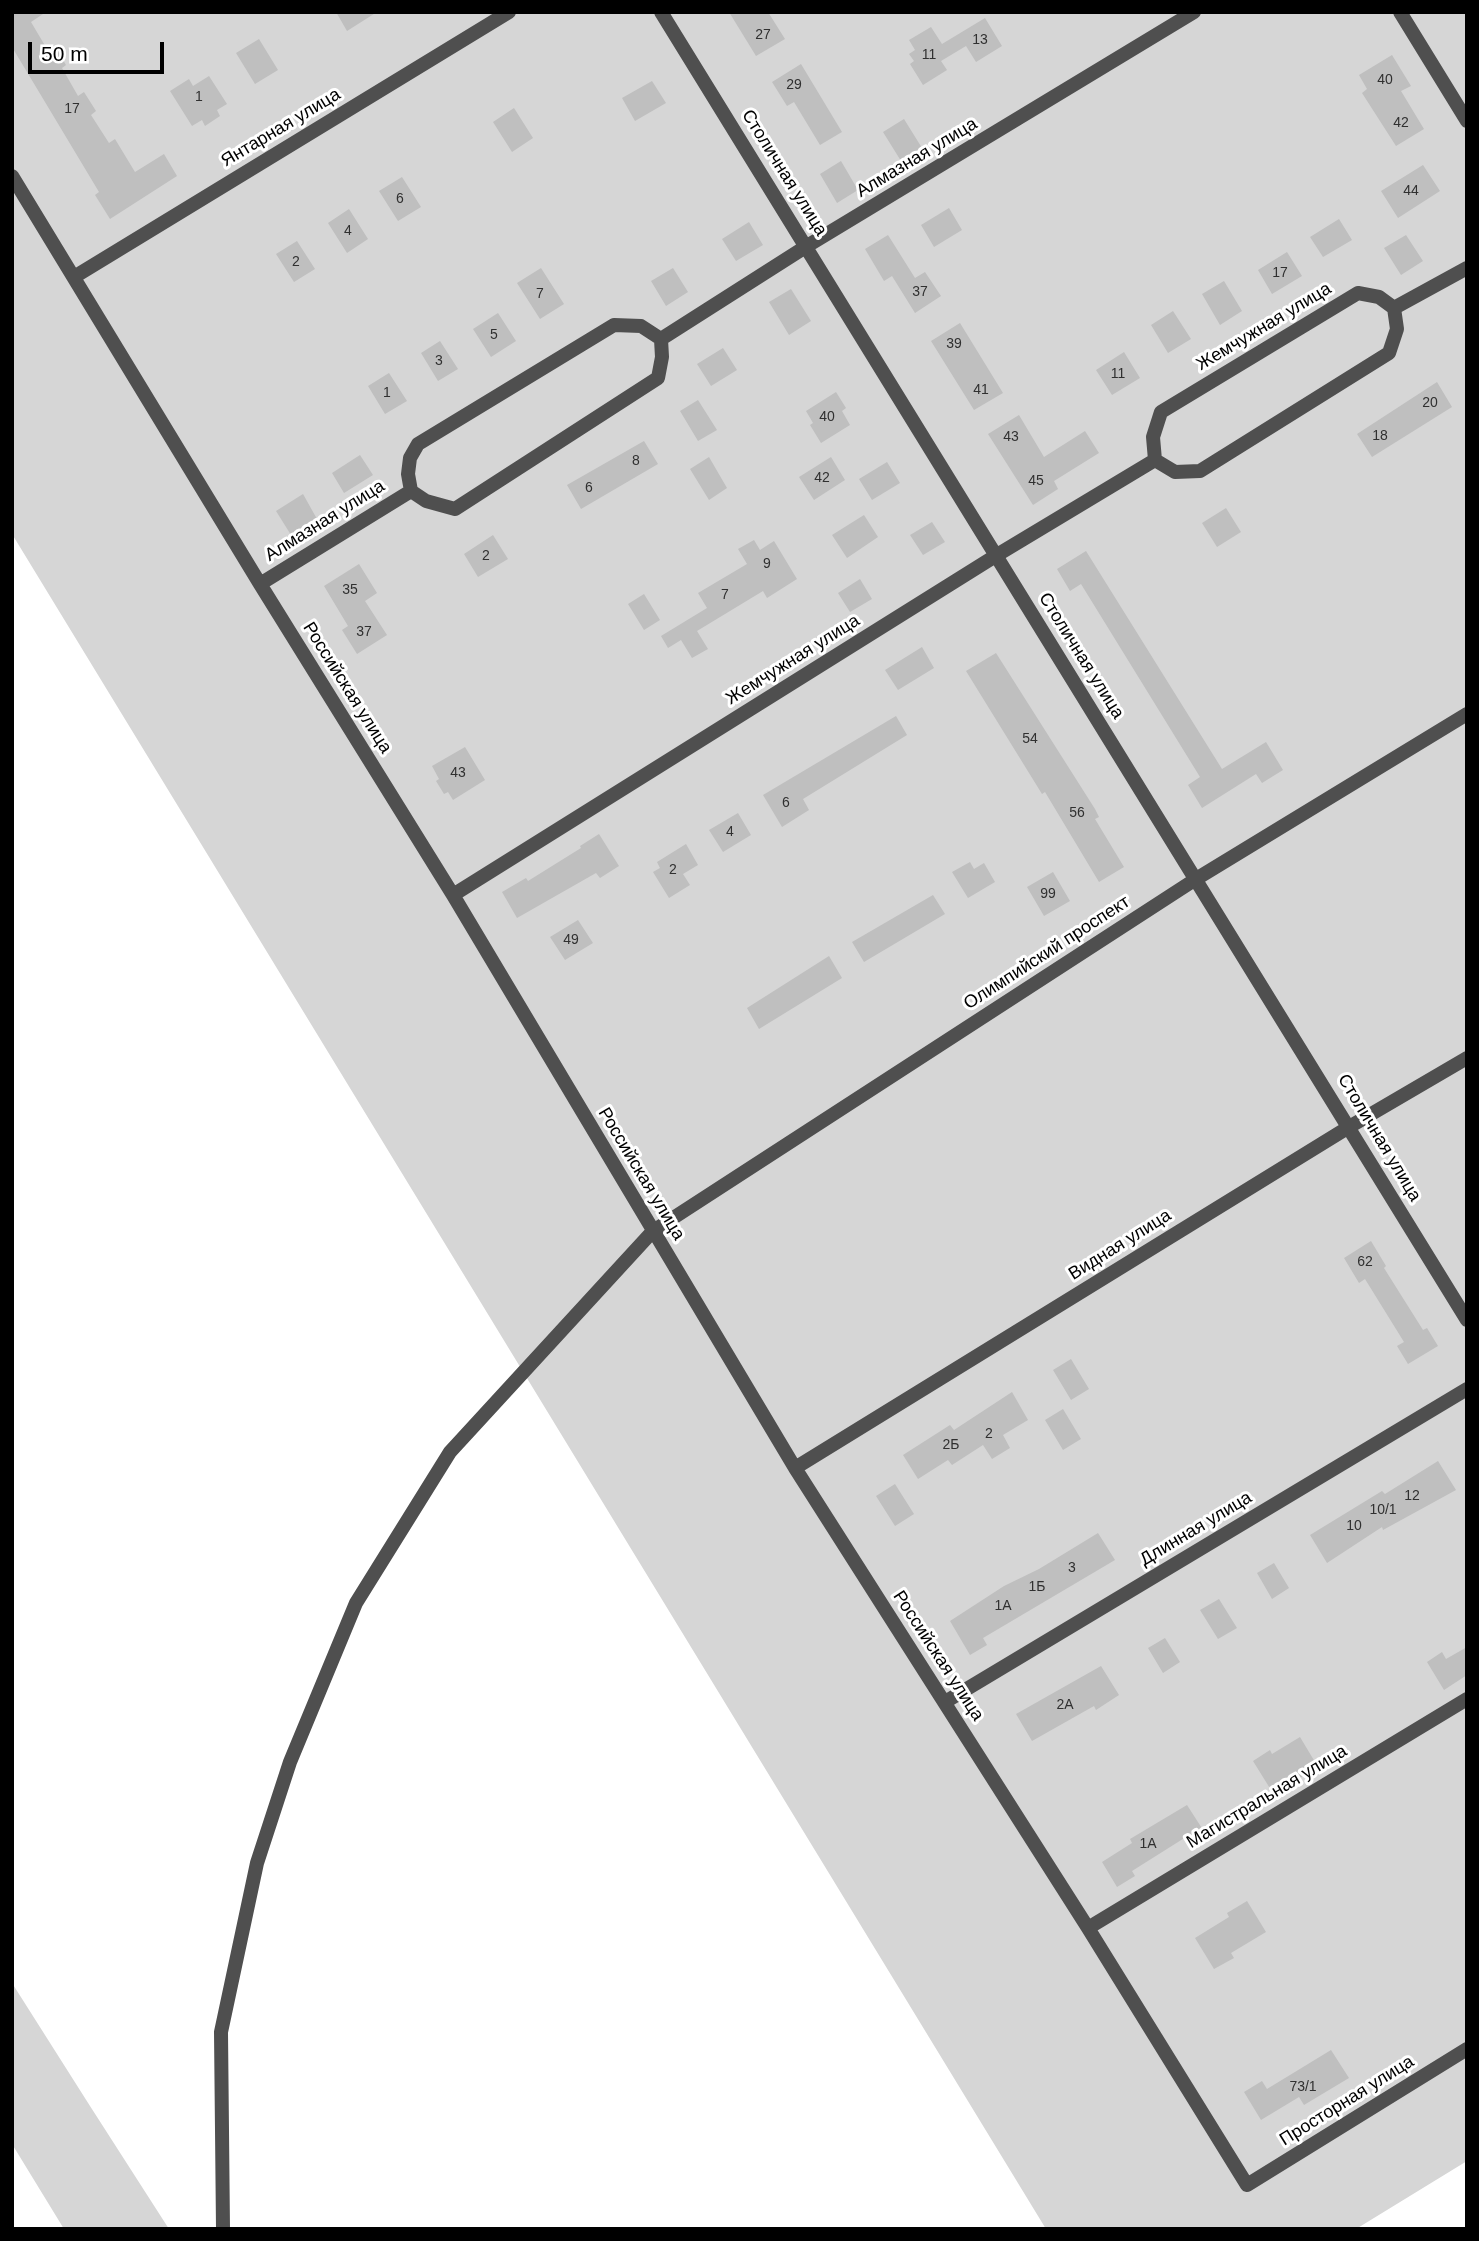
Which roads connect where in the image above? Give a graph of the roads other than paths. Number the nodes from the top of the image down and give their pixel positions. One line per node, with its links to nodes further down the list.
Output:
1 (509, 12): 9 (street, Янтарная улица)
2 (661, 12): 7 (street, Столичная улица)
3 (1194, 12): 7 (street, Алмазная улица)
4 (1400, 12): 5 (street)
5 (1467, 121)
6 (12, 176): 9 (street, Российская улица)
7 (807, 246): 11 (street, Алмазная улица); 14 (street, Столичная улица)
8 (1467, 268): 10 (street)
9 (74, 277): 15 (street, Российская улица)
10 (1394, 308): 12 (street); 12 (street, Жемчужная улица)
11 (661, 339): 13 (street, Алмазная улица); 13 (street, Алмазная улица)
12 (1155, 460): 14 (street, Жемчужная улица)
13 (411, 491): 15 (street, Алмазная улица)
14 (996, 555): 17 (street, Столичная улица); 18 (street, Жемчужная улица)
15 (260, 584): 18 (street, Российская улица)
16 (1467, 714): 17 (street, Олимпийский проспект)
17 (1196, 879): 20 (street, Столичная улица); 21 (street, Олимпийский проспект)
18 (453, 895): 21 (street, Российская улица)
19 (1467, 1058): 20 (street, Видная улица)
20 (1349, 1127): 22 (street, Столичная улица); 24 (street, Видная улица)
21 (653, 1231): 24 (street, Российская улица); 30 (street, Олимпийский проспект)
22 (1467, 1320)
23 (1467, 1389): 26 (street, Длинная улица)
24 (795, 1468): 26 (street, Российская улица)
25 (1467, 1699): 27 (street, Магистральная улица)
26 (945, 1702): 27 (street, Российская улица)
27 (1088, 1928): 29 (street, Российская улица)
28 (1467, 2049): 29 (street, Просторная улица)
29 (1247, 2185)
30 (223, 2229)

